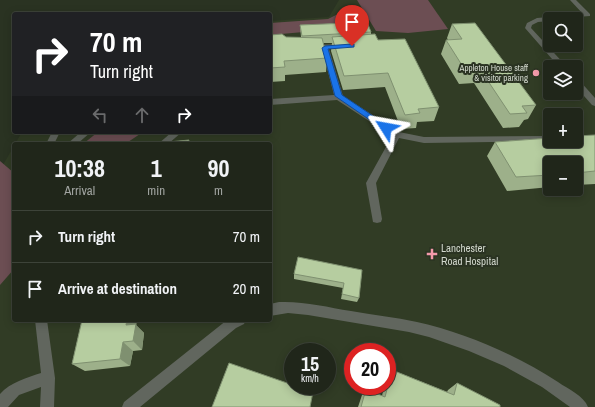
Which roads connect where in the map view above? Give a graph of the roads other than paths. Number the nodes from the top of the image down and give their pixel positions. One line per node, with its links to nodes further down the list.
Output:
1 (573, 0): 5 (lane)
2 (354, 46): 4 (lane)
3 (301, 47): 4 (lane)
4 (325, 48): 7 (lane)
5 (557, 60)
6 (583, 89): 9 (lane)
7 (339, 96): 8 (lane); 12 (lane)
8 (272, 102)
9 (595, 102)
10 (84, 134): 14 (lane)
11 (175, 134): 15 (lane)
12 (397, 135): 13 (lane); 16 (lane)
13 (543, 139)
14 (74, 142)
15 (165, 142)
16 (377, 219)
17 (272, 310): 24 (lane)
18 (41, 322): 20 (lane)
19 (236, 322): 23 (lane)
20 (48, 378): 21 (lane); 22 (lane)
21 (0, 407)
22 (47, 407)
23 (129, 407)
24 (581, 407)

